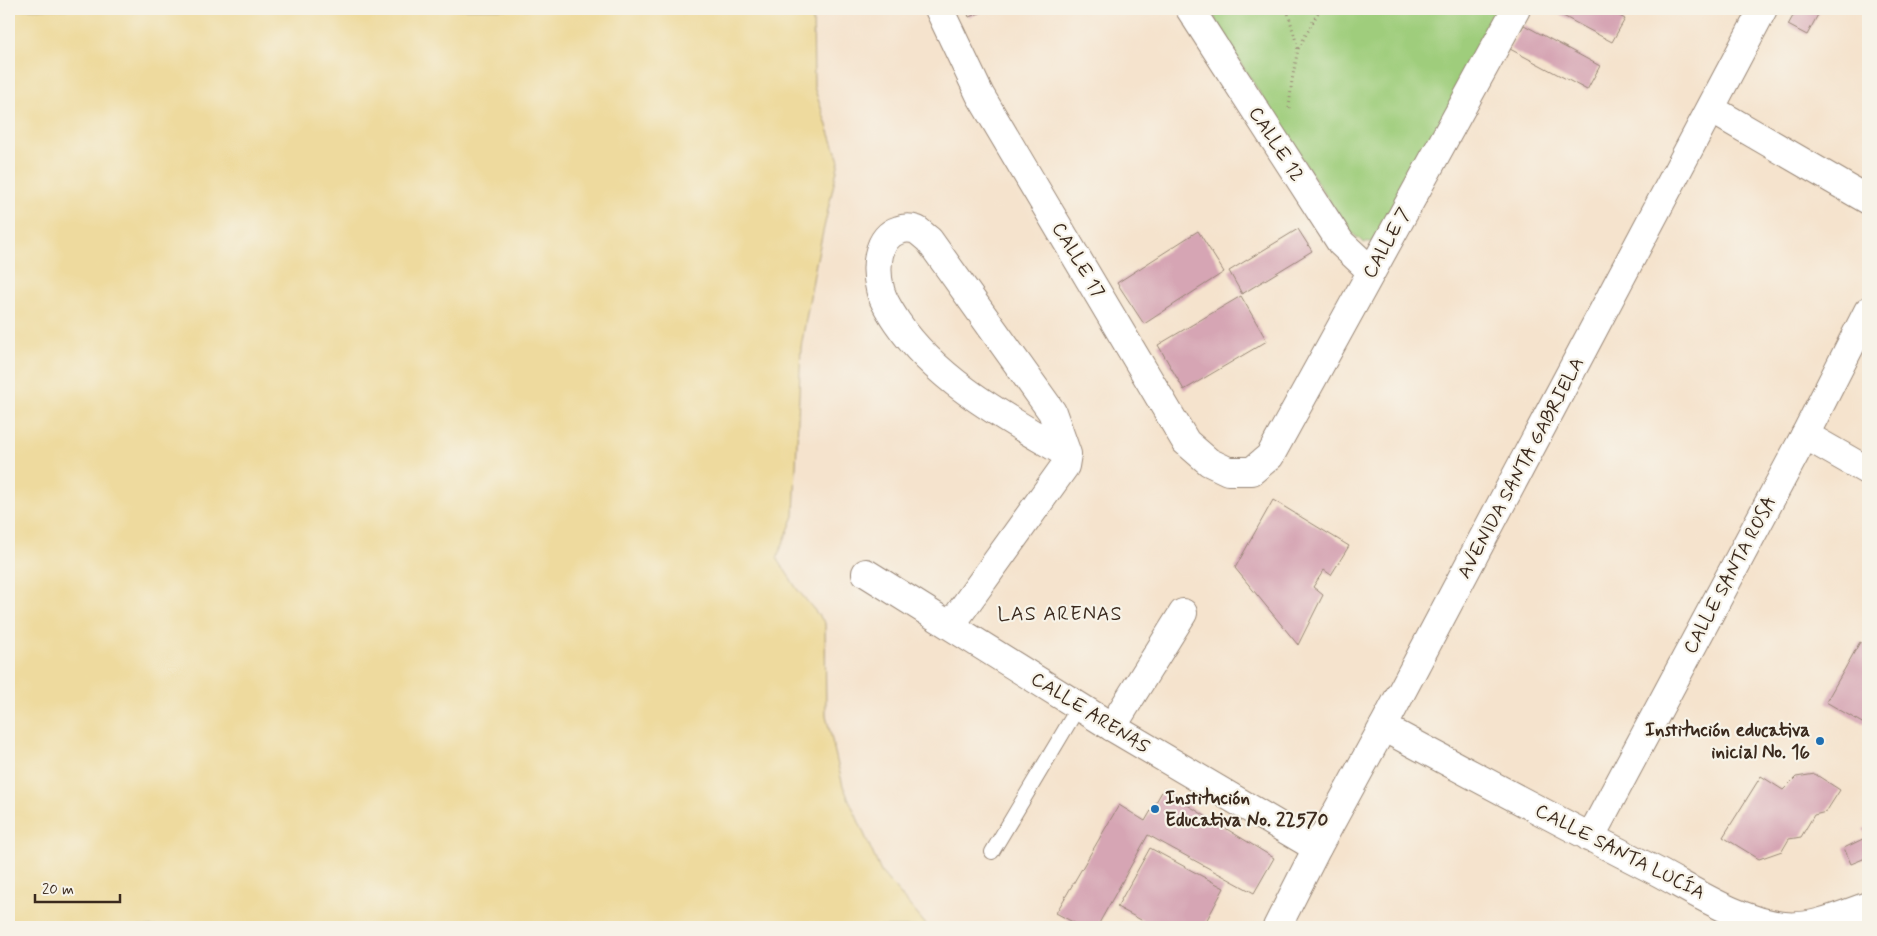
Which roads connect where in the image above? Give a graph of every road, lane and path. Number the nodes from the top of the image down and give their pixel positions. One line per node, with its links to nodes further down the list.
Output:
1 (940, 9): 15 (street, CALLE 17)
2 (1190, 9): 11 (street, CALLE 12)
3 (1287, 9): 7 (path)
4 (1320, 9): 7 (path)
5 (1516, 9): 11 (street, CALLE 7)
6 (1763, 9): 8 (street, AVENIDA SANTA GABRIELA)
7 (1298, 49): 9 (path)
8 (1711, 109): 10 (street); 22 (street, AVENIDA SANTA GABRIELA)
9 (1288, 117)
10 (1868, 200)
11 (1372, 271): 15 (street, CALLE 7)
12 (1868, 311): 13 (street, CALLE SANTA ROSA)
13 (1805, 435): 16 (street); 23 (street, CALLE SANTA ROSA)
14 (1067, 454): 14 (street); 19 (street)
15 (1252, 471)
16 (1868, 471)
17 (866, 573): 19 (street, CALLE ARENAS)
18 (1183, 614): 21 (street)
19 (951, 625): 20 (street, CALLE ARENAS)
20 (1079, 706): 21 (street, CALLE ARENAS); 25 (lane)
21 (1112, 727): 24 (street, CALLE ARENAS)
22 (1383, 728): 23 (street, CALLE SANTA LUCÍA); 24 (street, AVENIDA SANTA GABRIELA)
23 (1590, 838): 26 (street, CALLE SANTA LUCÍA)
24 (1317, 848): 27 (street, AVENIDA SANTA GABRIELA)
25 (992, 852)
26 (1868, 906)
27 (1278, 927)

